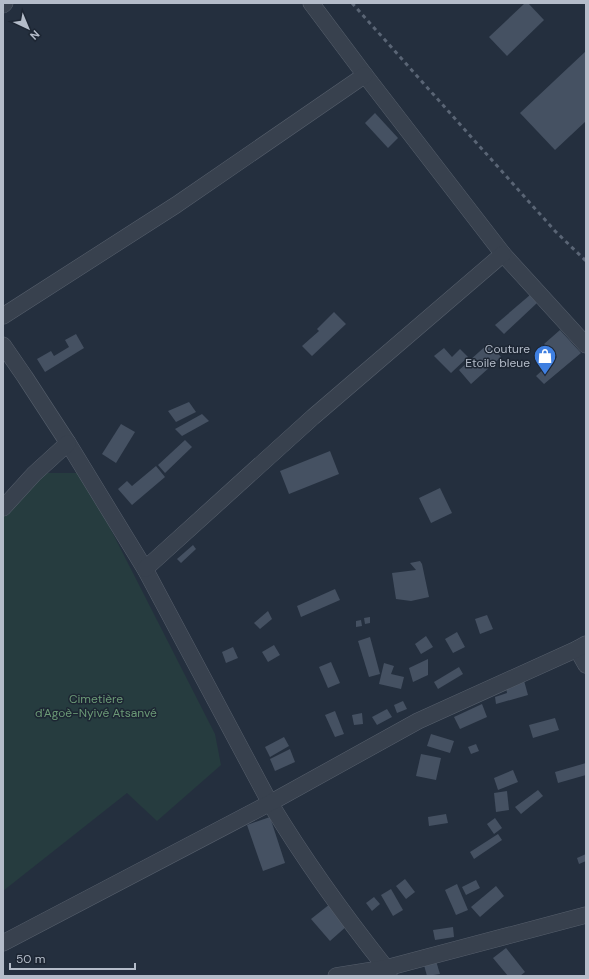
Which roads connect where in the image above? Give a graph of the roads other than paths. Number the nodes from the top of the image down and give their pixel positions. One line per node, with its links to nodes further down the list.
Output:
1 (310, 3): 2 (street)
2 (365, 75): 3 (street); 4 (street)
3 (504, 254): 6 (street); 9 (street)
4 (3, 316)
5 (3, 345): 7 (street)
6 (586, 345)
7 (68, 443): 8 (street); 9 (street)
8 (3, 508)
9 (145, 569): 12 (street)
10 (582, 647): 11 (street); 12 (street)
11 (586, 665)
12 (270, 803): 14 (street); 15 (street)
13 (586, 915): 15 (street)
14 (3, 943)
15 (388, 972): 16 (street)
16 (336, 976)

